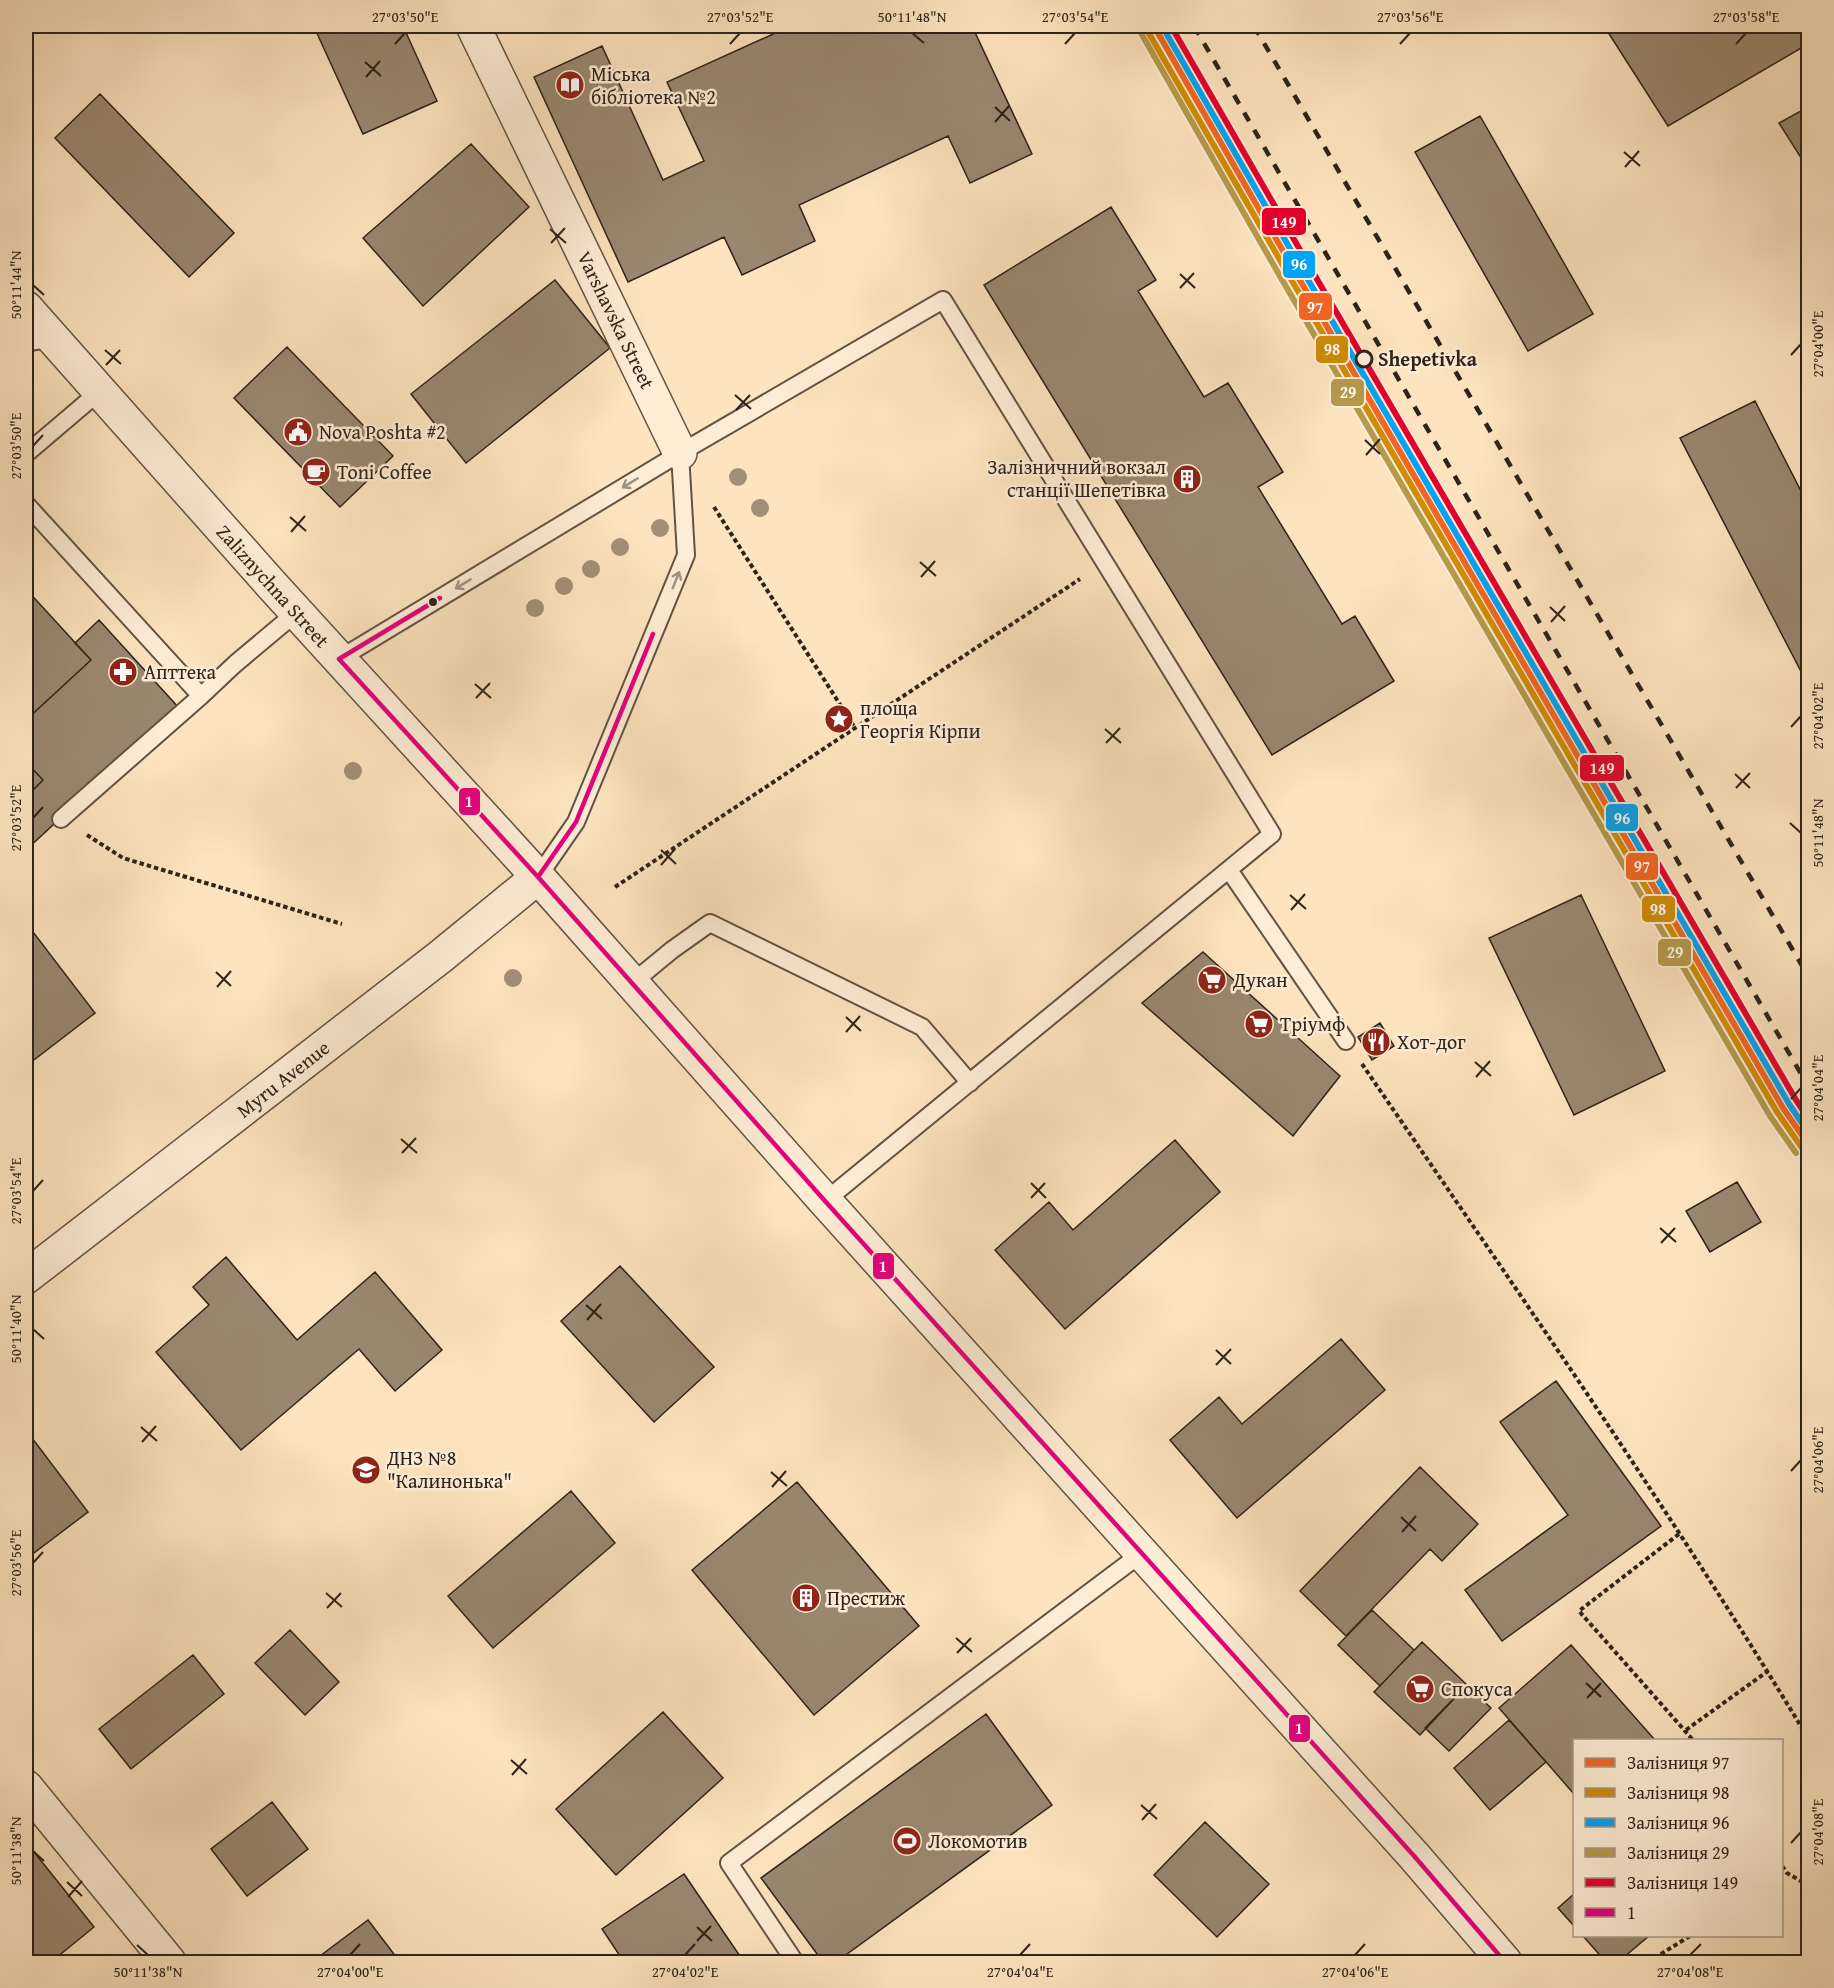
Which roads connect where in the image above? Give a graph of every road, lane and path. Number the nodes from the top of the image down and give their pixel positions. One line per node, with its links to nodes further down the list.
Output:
1 (473, 26): 5 (street, Varshavska Street)
2 (26, 308): 3 (street, Zaliznychna Street)
3 (39, 341): 4 (street, Zaliznychna Street)
4 (100, 391): 6 (lane); 10 (street, Zaliznychna Street)
5 (680, 453): 9 (lane); 11 (lane, one-way to 11); 16 (lane, one-way to 5)
6 (26, 454)
7 (711, 502): 13 (path)
8 (26, 504): 12 (lane)
9 (1104, 563): 13 (path); 15 (lane)
10 (297, 612): 11 (street, Zaliznychna Street); 12 (lane)
11 (339, 659): 16 (street, Zaliznychna Street)
12 (201, 696): 14 (lane)
13 (855, 728): 17 (path)
14 (62, 819): 18 (path)
15 (1229, 870): 20 (lane); 21 (lane)
16 (538, 877): 19 (street, Zaliznychna Street); 23 (street, Myru Avenue)
17 (615, 887)
18 (342, 924)
19 (632, 983): 21 (lane); 22 (street, Zaliznychna Street)
20 (1346, 1041): 24 (path)
21 (970, 1083): 22 (lane)
22 (825, 1201): 25 (street, Zaliznychna Street)
23 (26, 1277)
24 (1679, 1534): 26 (path); 27 (path)
25 (1142, 1552): 37 (lane); 38 (street, Zaliznychna Street)
26 (1768, 1671): 27 (path); 28 (path)
27 (1686, 1731): 29 (path)
28 (1809, 1738)
29 (1692, 1739)
30 (26, 1787): 36 (street)
31 (1783, 1867): 32 (path)
32 (1787, 1873): 33 (path); 34 (path)
33 (1783, 1875)
34 (1809, 1885)
35 (1687, 1937): 39 (path)
36 (169, 1962)
37 (795, 1962)
38 (1505, 1962)
39 (1648, 1962)

